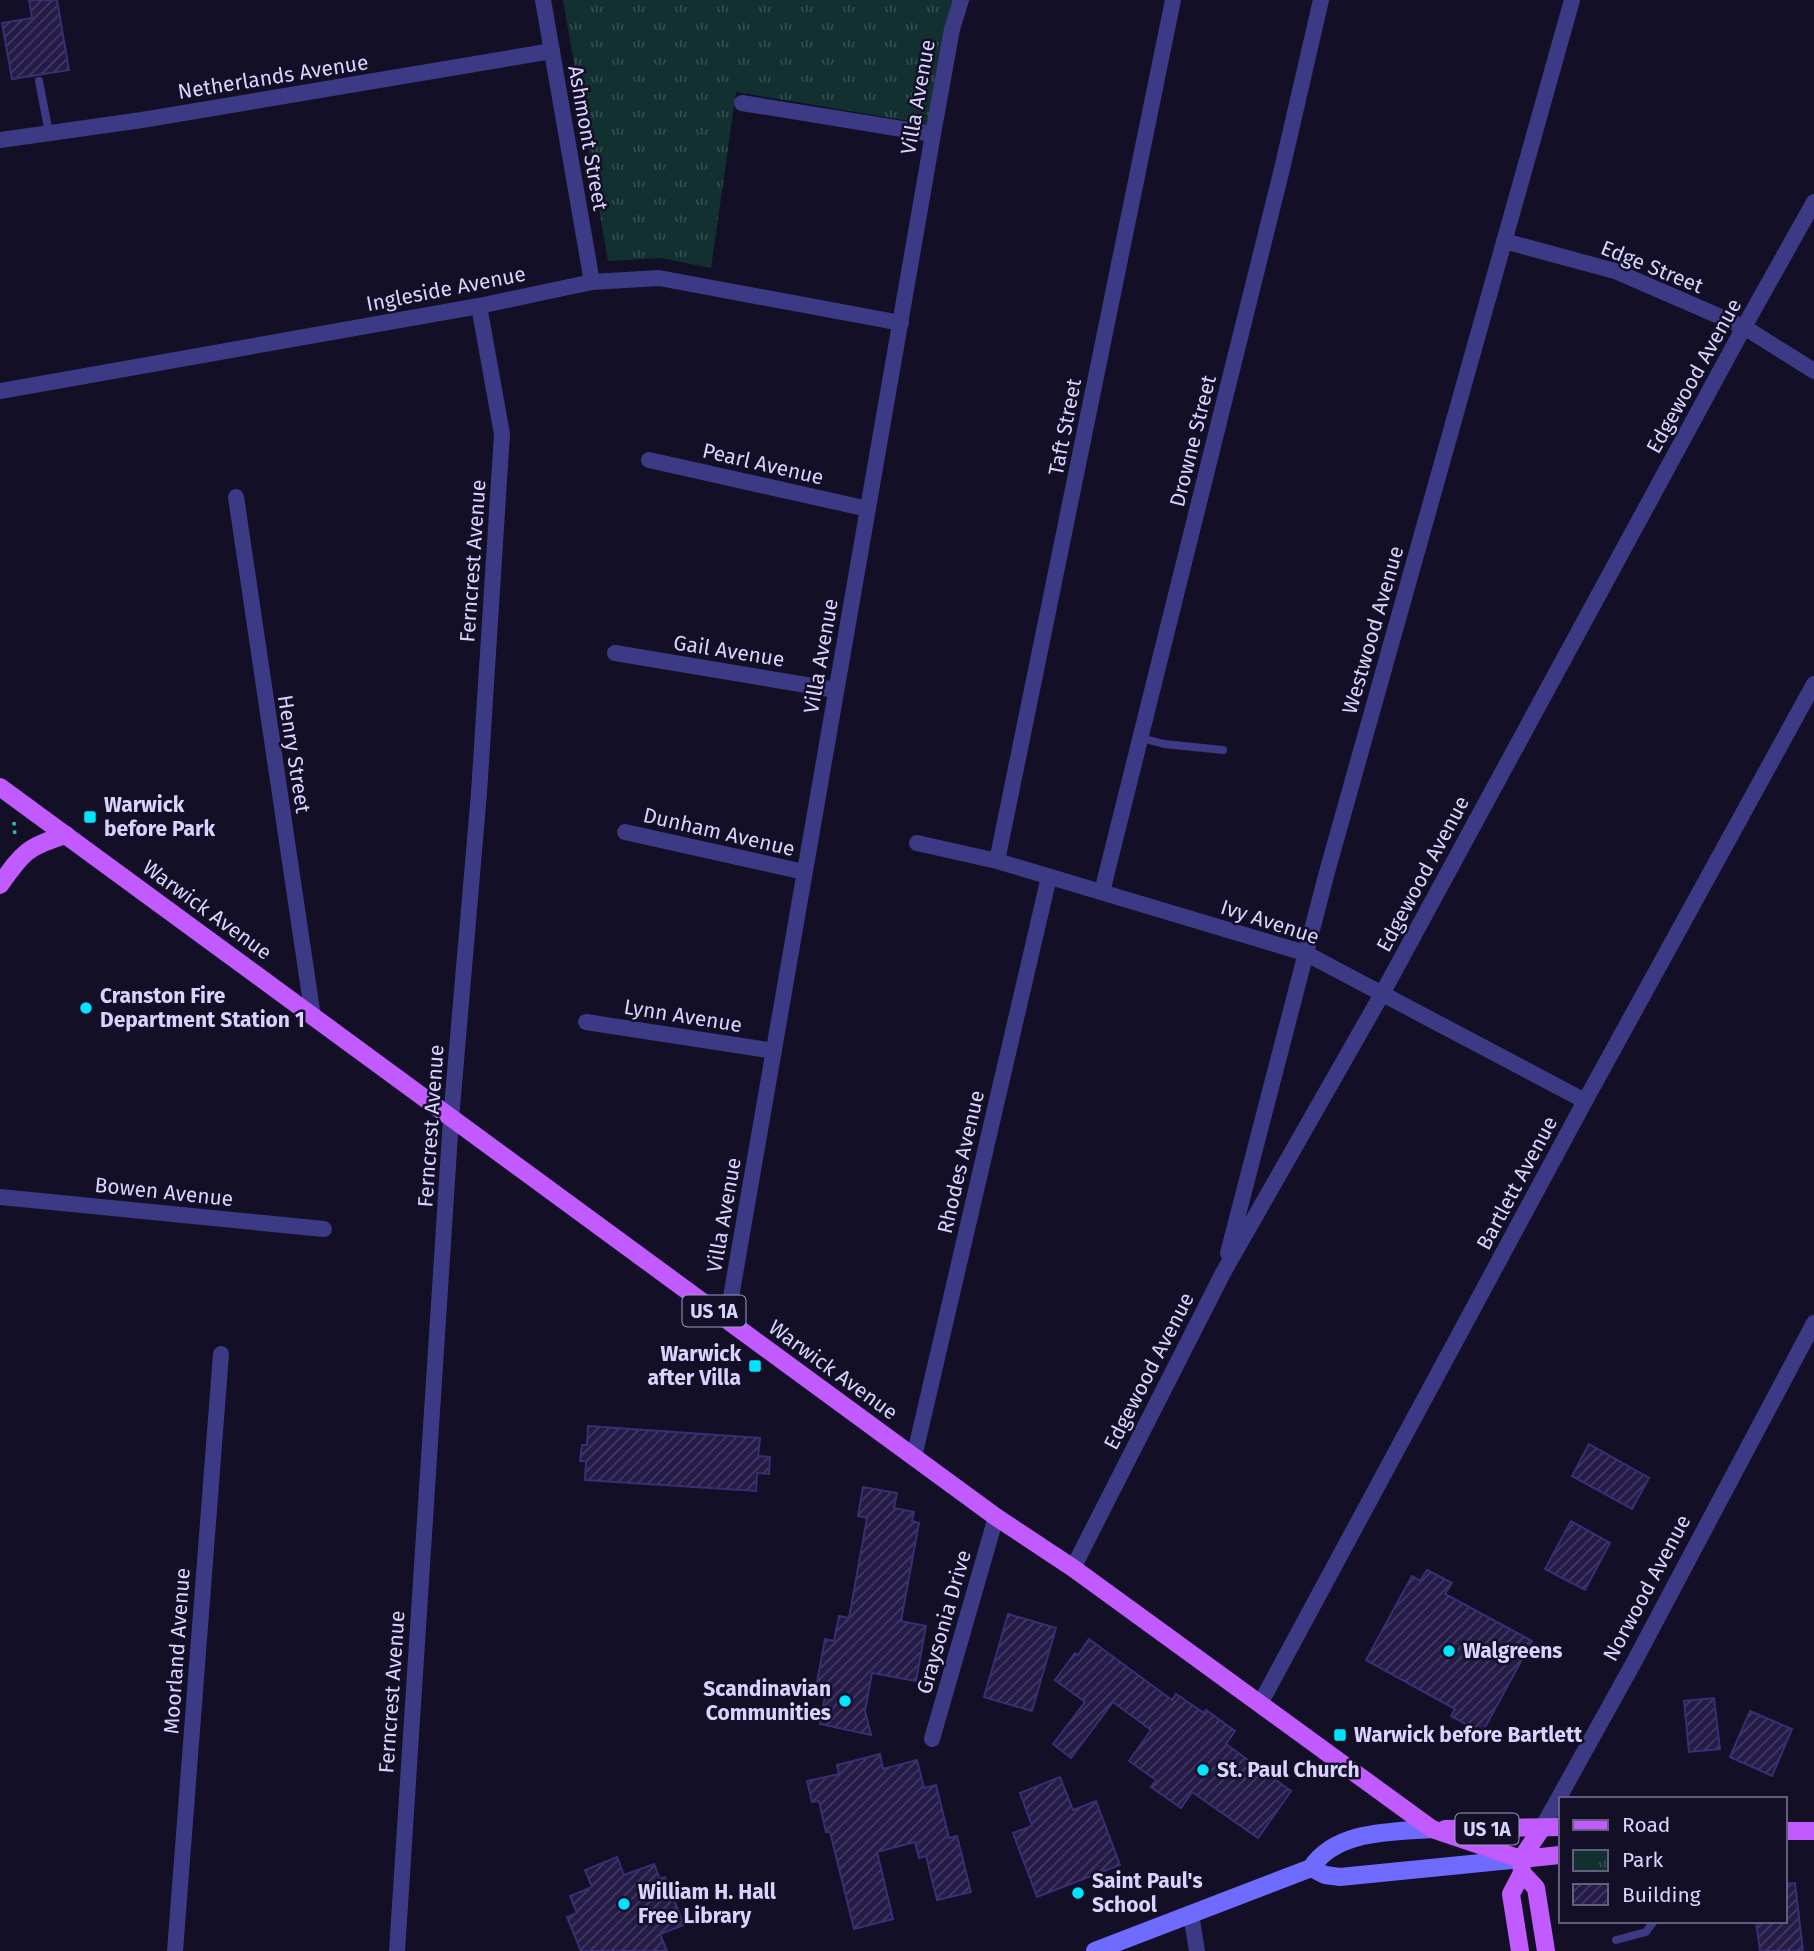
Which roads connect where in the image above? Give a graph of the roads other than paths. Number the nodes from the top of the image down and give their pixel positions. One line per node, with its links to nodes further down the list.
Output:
1 (543, 0): 6 (street, Ashmont Street)
2 (961, 0): 10 (street, Villa Avenue)
3 (1173, 0): 32 (street, Taft Street)
4 (1321, 0): 26 (street, Drowne Street)
5 (1572, 0): 13 (street, Westwood Avenue)
6 (552, 51): 9 (street, Netherlands Avenue); 14 (street, Ashmont Street)
7 (39, 80): 9 (lane)
8 (742, 103): 10 (street)
9 (49, 133): 11 (street, Netherlands Avenue)
10 (933, 134): 16 (street, Villa Avenue)
11 (0, 140)
12 (1814, 202): 17 (street, Edgewood Avenue)
13 (1504, 242): 17 (street, Edge Street); 37 (street, Westwood Avenue)
14 (592, 282): 15 (street, Ingleside Avenue); 16 (street, Ingleside Avenue)
15 (479, 306): 19 (street, Ingleside Avenue); 43 (street, Ferncrest Avenue)
16 (901, 323): 22 (street, Villa Avenue)
17 (1744, 327): 18 (street, Edge Street); 38 (street, Edgewood Avenue)
18 (1814, 371)
19 (0, 391)
20 (649, 460): 22 (street, Pearl Avenue)
21 (236, 498): 39 (street, Henry Street)
22 (868, 509): 25 (street, Villa Avenue)
23 (615, 653): 25 (street, Gail Avenue)
24 (1814, 684): 42 (street, Bartlett Avenue)
25 (836, 690): 33 (street, Villa Avenue)
26 (1141, 738): 27 (lane); 36 (street, Drowne Street)
27 (1223, 750)
28 (0, 787): 30 (main road, Warwick Avenue / US 1A)
29 (625, 832): 33 (street, Dunham Avenue)
30 (66, 835): 35 (main road); 39 (main road, Warwick Avenue / US 1A)
31 (917, 842): 32 (street, Ivy Avenue)
32 (998, 862): 34 (street, Ivy Avenue)
33 (804, 872): 41 (street, Villa Avenue)
34 (1049, 877): 36 (street, Ivy Avenue); 50 (street, Rhodes Avenue)
35 (0, 885)
36 (1102, 892): 37 (street, Ivy Avenue)
37 (1306, 953): 38 (street, Ivy Avenue); 46 (street, Westwood Avenue)
38 (1382, 994): 42 (street, Ivy Avenue); 46 (street, Edgewood Avenue)
39 (313, 1017): 43 (main road, Warwick Avenue / US 1A)
40 (586, 1022): 41 (street, Lynn Avenue)
41 (774, 1051): 47 (street, Villa Avenue)
42 (1585, 1101): 53 (street, Bartlett Avenue)
43 (451, 1119): 47 (main road, Warwick Avenue / US 1A); 69 (street, Ferncrest Avenue)
44 (0, 1197): 45 (street, Bowen Avenue)
45 (324, 1230)
46 (1223, 1273): 52 (street, Edgewood Avenue)
47 (727, 1320): 50 (main road, Warwick Avenue / US 1A)
48 (1814, 1323): 56 (street, Norwood Avenue)
49 (221, 1354): 68 (street, Moorland Avenue)
50 (914, 1457): 51 (main road, Warwick Avenue / US 1A)
51 (996, 1517): 52 (main road, Warwick Avenue / US 1A); 54 (street, Graysonia Drive)
52 (1073, 1567): 53 (main road, Warwick Avenue / US 1A)
53 (1260, 1704): 59 (main road, Warwick Avenue / US 1A)
54 (932, 1739)
55 (1559, 1797): 58 (street, Norwood Avenue)
56 (1559, 1797)
57 (1559, 1827): 58 (main road)
58 (1542, 1828): 59 (main road, US 1A); 63 (main road, Norwood Avenue / US 1A)
59 (1432, 1829): 63 (main road, Warwick Avenue / US 1A); 64 (main road)
60 (1814, 1830): 61 (main road)
61 (1786, 1831)
62 (1559, 1855): 63 (main road)
63 (1521, 1866): 64 (main road); 72 (main road, Norwood Avenue / US 1A); 73 (main road, US 1A)
64 (1311, 1868): 65 (main road)
65 (1191, 1914): 70 (main road); 71 (street)
66 (1653, 1923): 67 (lane)
67 (1616, 1940)
68 (175, 1951)
69 (397, 1951)
70 (1095, 1951)
71 (1197, 1951)
72 (1520, 1951)
73 (1546, 1951)

